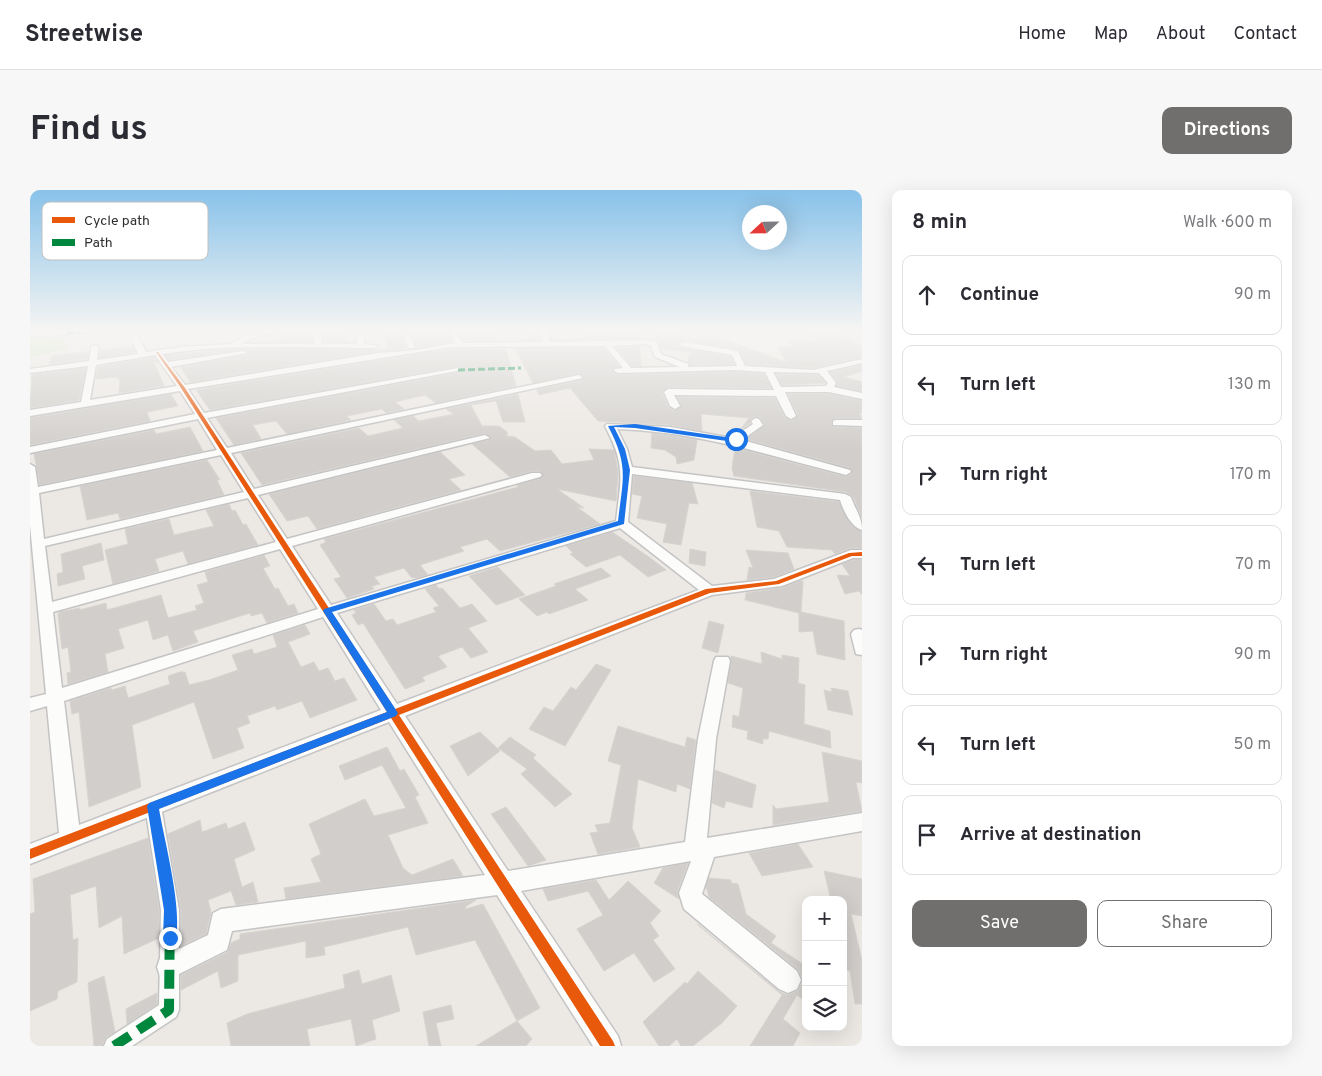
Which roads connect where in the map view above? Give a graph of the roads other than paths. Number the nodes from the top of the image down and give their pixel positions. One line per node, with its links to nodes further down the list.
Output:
1 (92, 370): 15 (street)
2 (170, 370): 11 (street)
3 (290, 370): 11 (street)
4 (458, 370): 18 (street)
5 (628, 370): 8 (street)
6 (768, 370): 9 (street); 13 (street)
7 (826, 370): 9 (street)
8 (618, 371)
9 (822, 371): 12 (street)
10 (579, 378): 26 (street)
11 (183, 388): 15 (street); 18 (street)
12 (829, 389): 13 (street); 14 (street)
13 (780, 392): 16 (street); 19 (street)
14 (862, 396)
15 (85, 404): 17 (street)
16 (675, 406)
17 (30, 413)
18 (201, 416): 25 (street); 26 (street)
19 (791, 416)
20 (756, 421): 24 (street)
21 (836, 423): 22 (street)
22 (862, 423)
23 (485, 438): 32 (street)
24 (734, 440): 28 (street); 29 (street)
25 (30, 450)
26 (223, 450): 31 (street); 32 (street)
27 (30, 467): 31 (street)
28 (627, 470): 33 (street); 34 (street)
29 (846, 472)
30 (536, 476): 36 (street)
31 (33, 491): 35 (street)
32 (251, 493): 35 (street); 36 (street)
33 (622, 522): 38 (street); 40 (street)
34 (862, 526)
35 (38, 544): 39 (street)
36 (284, 544): 39 (street); 40 (street)
37 (862, 554): 38 (street)
38 (709, 591): 46 (street)
39 (45, 609): 44 (street)
40 (327, 611): 44 (street); 46 (street)
41 (859, 634): 42 (street)
42 (862, 650)
43 (722, 661): 50 (street)
44 (55, 697): 45 (street); 49 (street)
45 (30, 705)
46 (393, 713): 47 (street); 52 (street)
47 (153, 806): 49 (street); 53 (street)
48 (862, 822): 50 (street)
49 (70, 838): 51 (street)
50 (701, 850): 52 (street); 54 (street)
51 (30, 854)
52 (503, 883): 53 (street); 56 (street)
53 (169, 967): 55 (street)
54 (788, 980)
55 (114, 1046)
56 (608, 1046)

